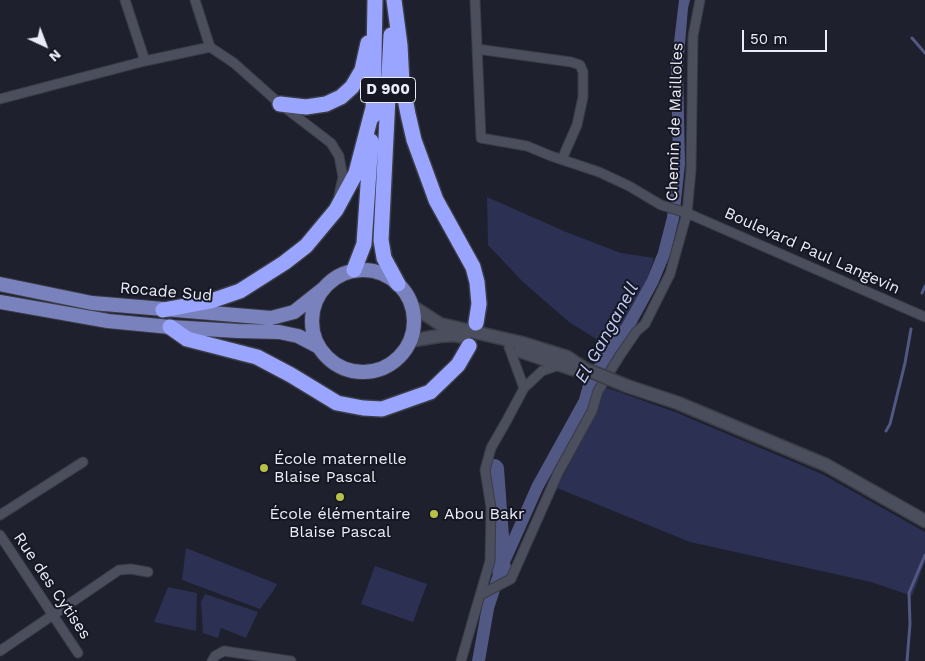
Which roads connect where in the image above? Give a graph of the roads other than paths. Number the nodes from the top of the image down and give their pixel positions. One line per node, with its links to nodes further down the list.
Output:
1 (125, 0): 9 (street)
2 (195, 0): 7 (street)
3 (374, 0): 11 (highway); 12 (highway, D 900)
4 (394, 0): 18 (highway, D 900); 24 (highway)
5 (475, 0): 8 (street)
6 (700, 0): 15 (street, Chemin de Mailloles)
7 (210, 47): 9 (street); 11 (street)
8 (477, 49): 13 (street, Boulevard Paul Langevin); 13 (street)
9 (145, 61): 10 (street)
10 (0, 99)
11 (280, 104): 14 (street)
12 (373, 108): 14 (highway); 16 (highway, D 900)
13 (562, 159): 15 (street, Boulevard Paul Langevin)
14 (336, 210): 22 (highway)
15 (685, 213): 23 (street, Boulevard Paul Langevin); 39 (street, Chemin de Mailloles)
16 (354, 270): 18 (main road); 19 (main road)
17 (0, 284): 22 (main road, Rocade Sud)
18 (398, 284): 21 (main road)
19 (323, 289): 22 (main road, Rocade Sud); 29 (main road)
20 (0, 302): 25 (main road, Rocade Sud)
21 (412, 306): 26 (main road); 27 (main road)
22 (163, 310)
23 (925, 317)
24 (476, 323)
25 (170, 327): 28 (highway); 29 (main road, Rocade Sud)
26 (455, 332): 27 (main road); 30 (main road); 32 (main road)
27 (409, 341): 29 (main road)
28 (469, 346)
29 (320, 347)
30 (509, 347): 31 (main road); 33 (street)
31 (559, 365): 32 (main road); 33 (street)
32 (585, 369): 36 (main road, bridge)
33 (524, 388): 39 (street)
34 (83, 462): 35 (street)
35 (0, 515)
36 (925, 521)
37 (0, 536): 40 (street, Rue des Cytises)
38 (148, 572): 40 (street)
39 (482, 594): 45 (street)
40 (52, 616): 41 (street); 42 (street, Rue des Cytises)
41 (0, 652)
42 (78, 654)
43 (212, 661): 44 (street)
44 (291, 661)
45 (461, 661)

